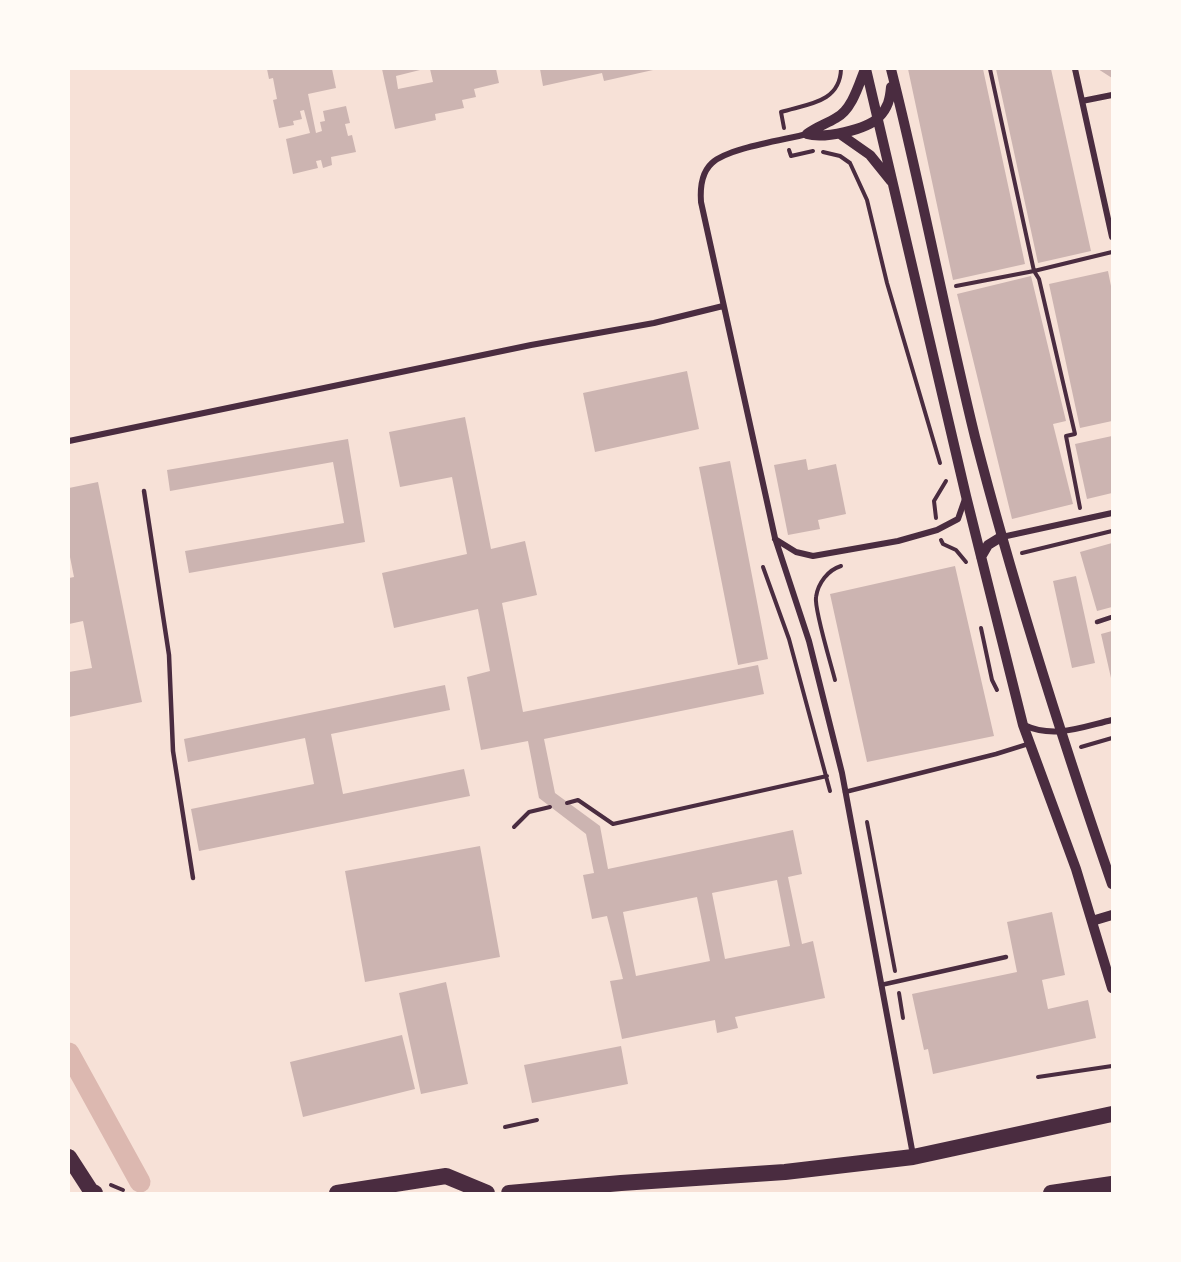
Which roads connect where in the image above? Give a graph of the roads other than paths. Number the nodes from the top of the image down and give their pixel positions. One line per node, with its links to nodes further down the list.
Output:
1 (865, 69): 6 (street); 7 (street)
2 (1075, 69): 5 (street)
3 (891, 72): 6 (street); 16 (street)
4 (1112, 95): 5 (street)
5 (1082, 101): 10 (street)
6 (877, 120): 8 (street); 9 (street)
7 (807, 134): 8 (street); 11 (street)
8 (840, 134): 9 (street)
9 (893, 183): 14 (street)
10 (1112, 237)
11 (723, 306): 12 (street); 17 (street)
12 (69, 441)
13 (144, 491): 26 (lane)
14 (966, 496): 17 (street); 18 (street)
15 (1112, 513): 16 (street)
16 (1001, 537): 18 (street); 23 (street)
17 (775, 538): 25 (street)
18 (981, 557): 22 (street)
19 (1112, 617): 20 (lane)
20 (1097, 622)
21 (1112, 720): 23 (street)
22 (1023, 725): 23 (street); 24 (street)
23 (1060, 733): 27 (street)
24 (1030, 744): 25 (lane); 29 (street)
25 (845, 792): 31 (street)
26 (193, 878)
27 (1112, 884)
28 (1112, 915): 29 (street)
29 (1092, 921): 32 (street)
30 (1006, 957): 31 (lane)
31 (881, 985): 35 (street)
32 (1112, 988)
33 (1112, 1114): 35 (highway)
34 (69, 1157): 37 (highway)
35 (913, 1157): 40 (highway)
36 (1112, 1184): 41 (highway)
37 (95, 1193)
38 (337, 1193): 39 (highway)
39 (487, 1193)
40 (509, 1193)
41 (1051, 1193)

